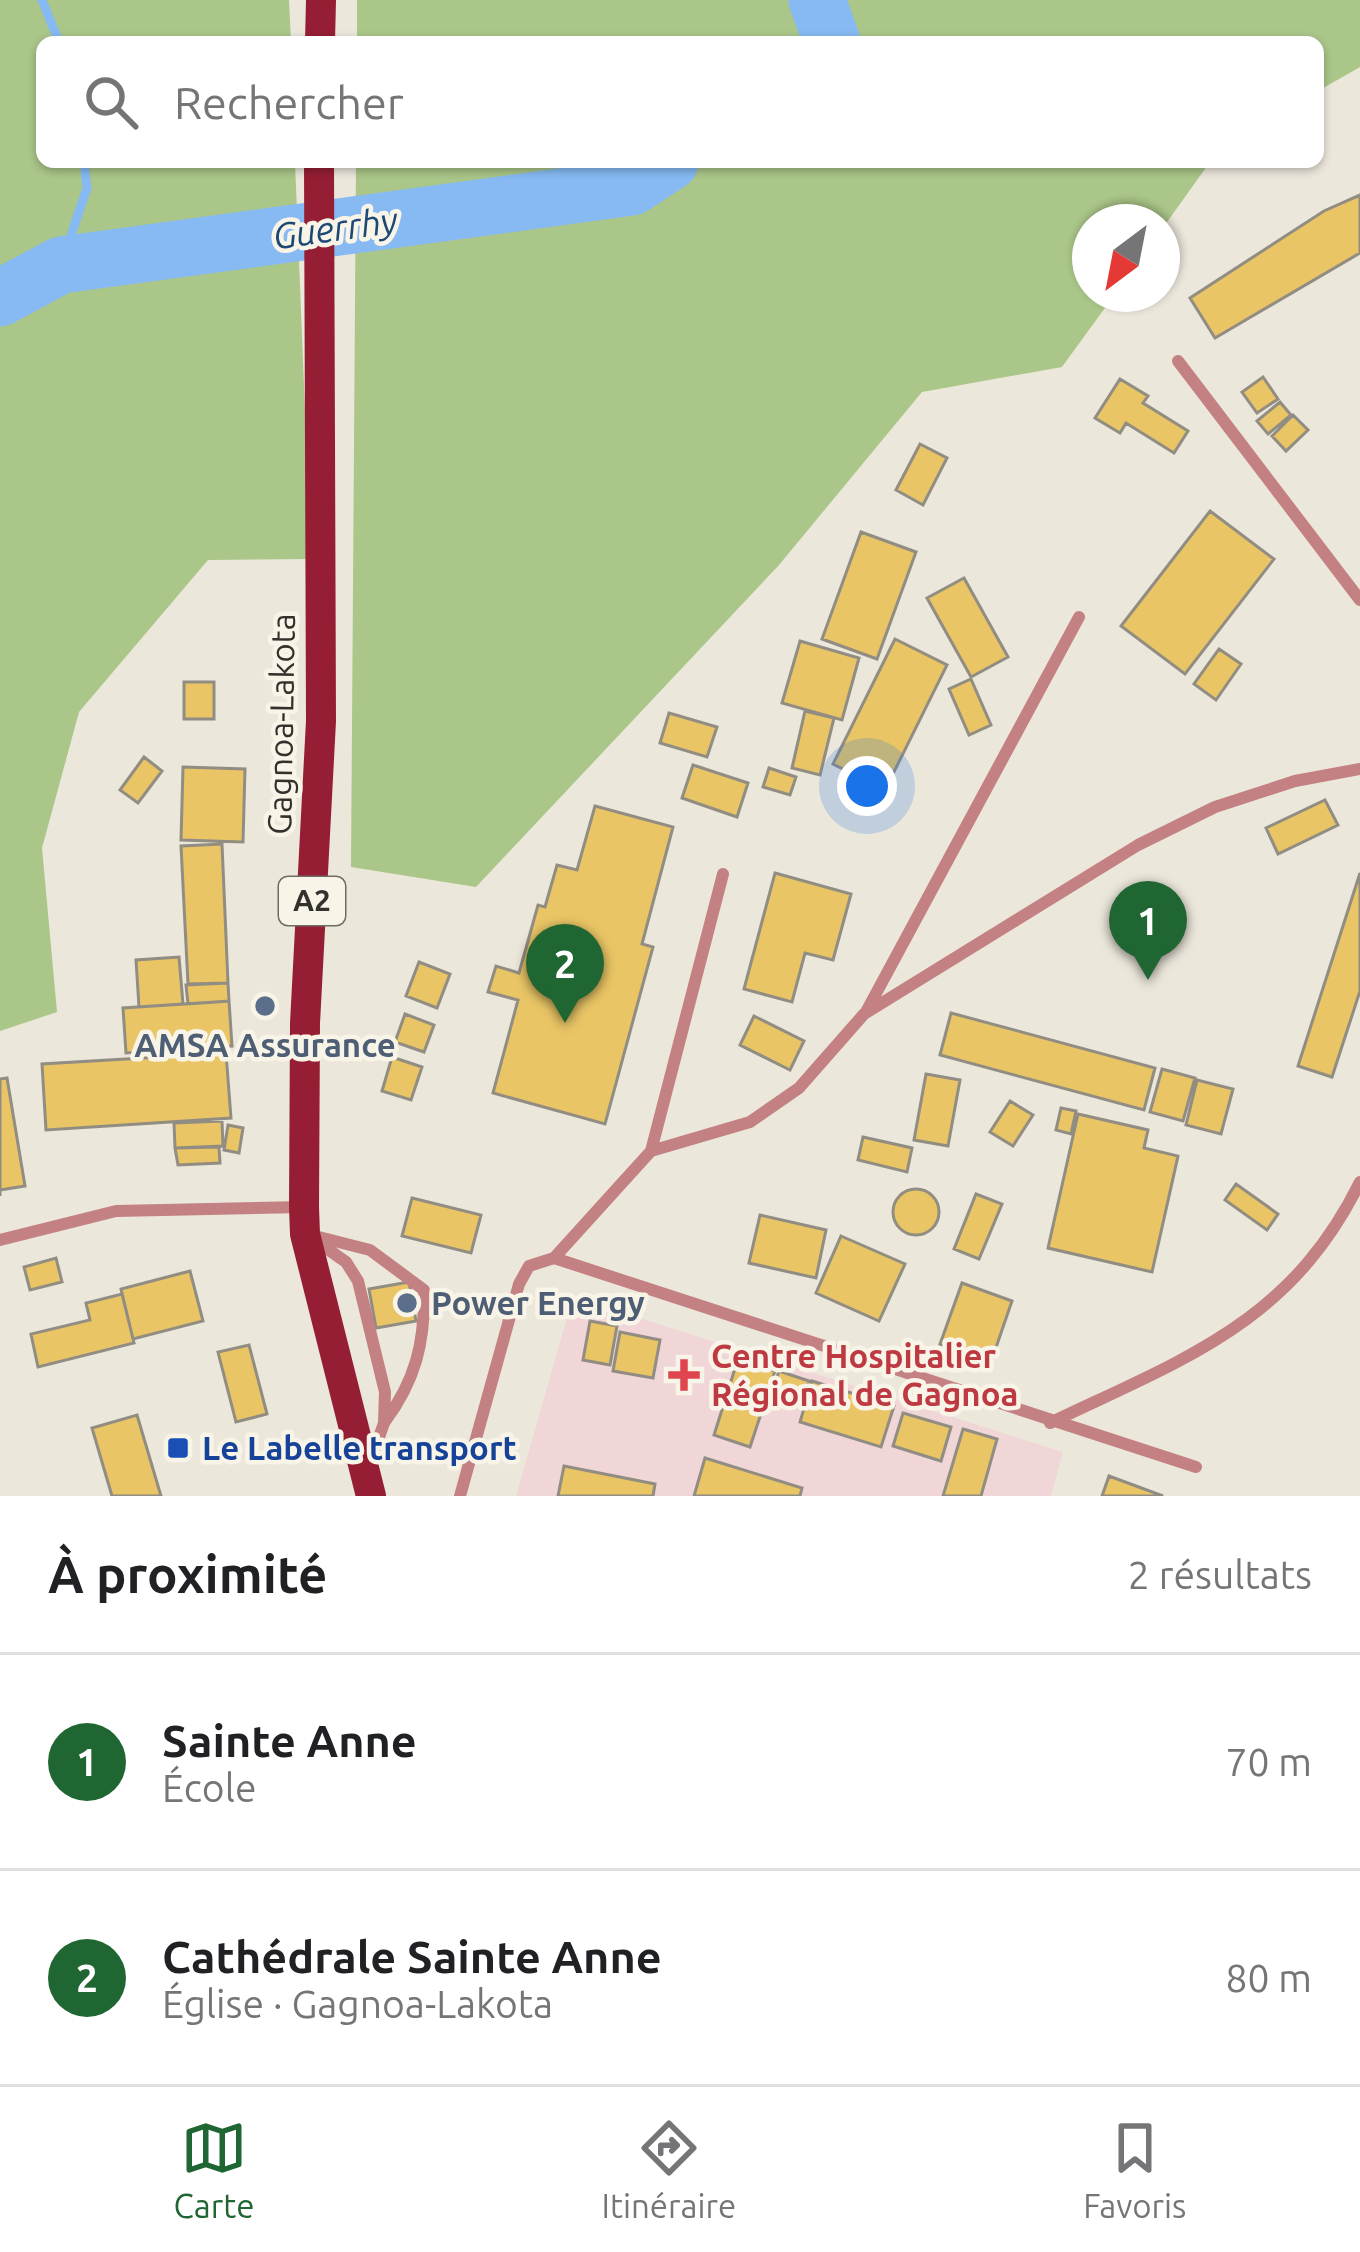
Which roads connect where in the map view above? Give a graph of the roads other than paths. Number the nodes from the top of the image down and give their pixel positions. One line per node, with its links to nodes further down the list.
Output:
1 (321, 0): 2 (main road)
2 (320, 36)
3 (318, 168): 12 (main road, Gagnoa-Lakota / A2)
4 (1178, 361): 5 (lane)
5 (1360, 600)
6 (1079, 617): 9 (lane)
7 (1360, 769): 9 (lane)
8 (723, 874): 10 (lane)
9 (864, 1014): 10 (lane)
10 (651, 1151): 14 (lane)
11 (1360, 1182): 16 (lane)
12 (305, 1220): 13 (lane); 15 (lane); 15 (lane); 18 (main road, Gagnoa-Lakota / A2)
13 (0, 1240)
14 (554, 1258): 16 (lane); 19 (lane)
15 (384, 1423): 18 (lane)
16 (1050, 1423): 17 (lane)
17 (1196, 1467)
18 (368, 1487)
19 (460, 1496)

